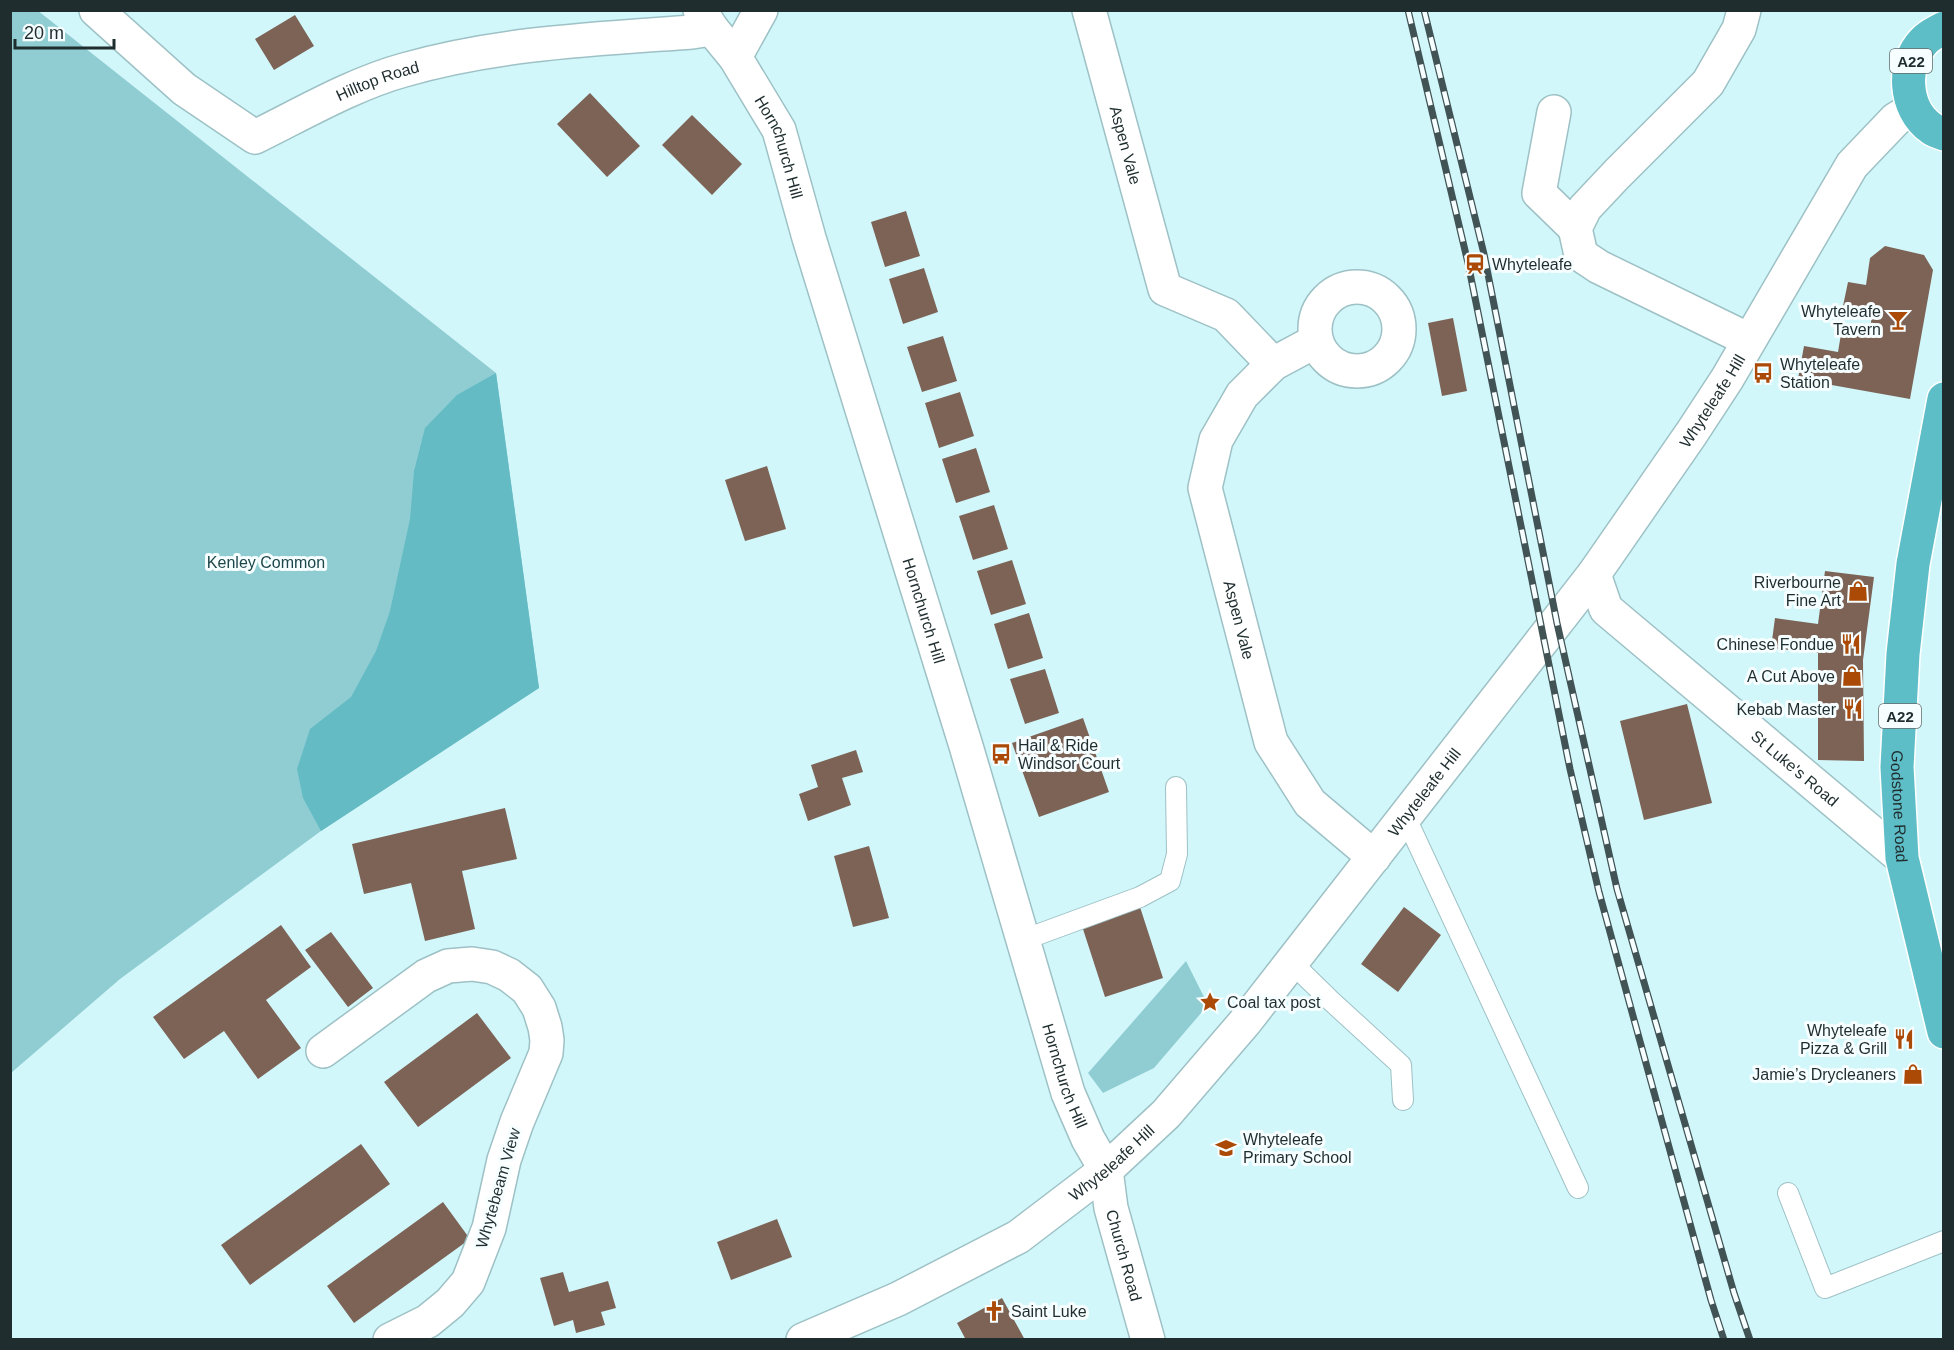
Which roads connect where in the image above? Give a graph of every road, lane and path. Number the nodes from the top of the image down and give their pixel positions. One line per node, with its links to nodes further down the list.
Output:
1 (96, 10): 6 (street, Hilltop Road)
2 (761, 10): 8 (street)
3 (1089, 10): 15 (street, Aspen Vale)
4 (1744, 10): 12 (street)
5 (1938, 10): 7 (highway, A22)
6 (706, 20): 8 (street, Hornchurch Hill)
7 (1944, 27): 9 (highway, A22)
8 (735, 57): 22 (street, Hornchurch Hill)
9 (1914, 108): 11 (highway); 13 (street, Whyteleafe Hill)
10 (1554, 112): 12 (street)
11 (1944, 134)
12 (1575, 228): 13 (street)
13 (1749, 340): 17 (street, Whyteleafe Hill)
14 (1316, 341): 15 (street, Aspen Vale)
15 (1273, 364): 20 (street, Aspen Vale)
16 (1944, 399): 21 (highway, Godstone Road / A22)
17 (1594, 574): 19 (street, Whyteleafe Hill); 21 (street, St Luke's Road)
18 (1176, 788): 22 (lane)
19 (1406, 816): 20 (street, Whyteleafe Hill); 28 (lane)
20 (1374, 857): 23 (street, Whyteleafe Hill)
21 (1902, 858): 24 (highway, Godstone Road / A22)
22 (1023, 940): 27 (street, Hornchurch Hill)
23 (1291, 962): 26 (lane); 27 (street, Whyteleafe Hill)
24 (1944, 1032)
25 (323, 1051): 31 (street, Whytebeam View)
26 (1403, 1100)
27 (1106, 1170): 32 (street, Whyteleafe Hill); 33 (street, Church Road)
28 (1578, 1188)
29 (1788, 1193): 30 (lane)
30 (1944, 1242)
31 (390, 1340)
32 (803, 1340)
33 (1148, 1340)

